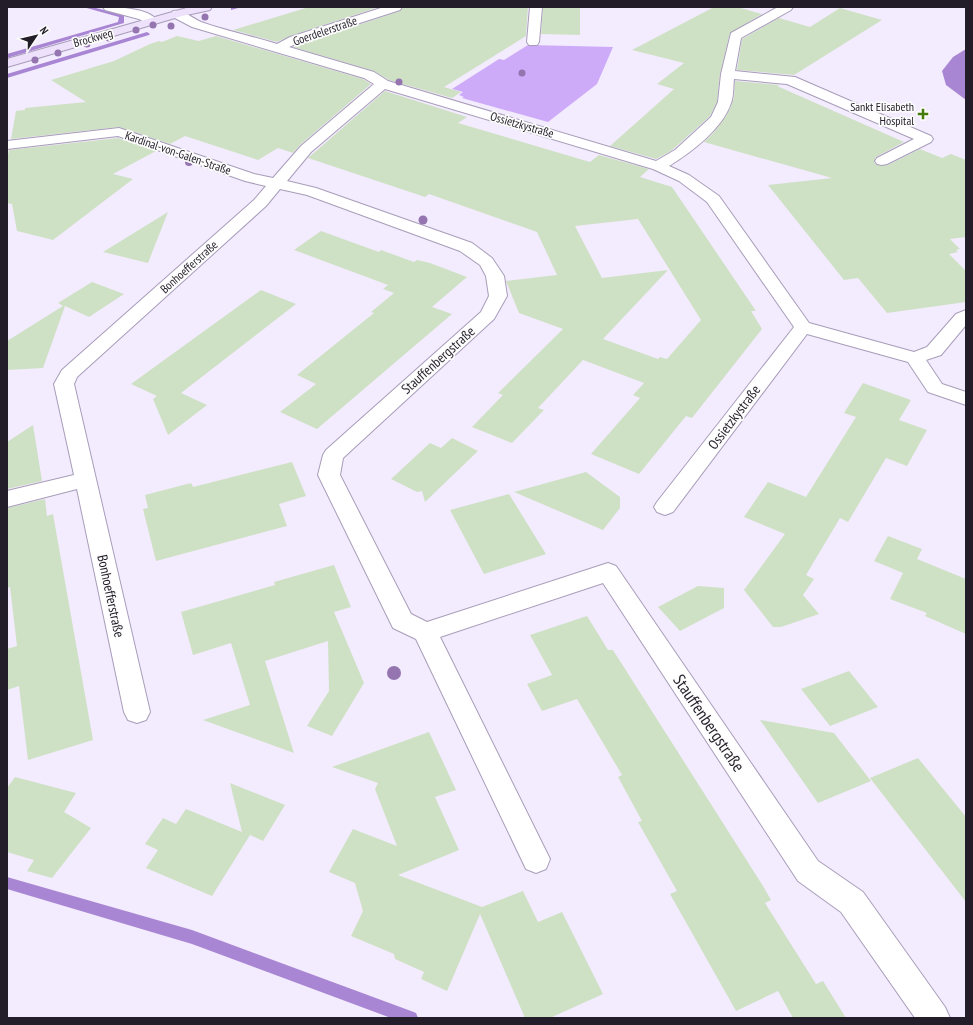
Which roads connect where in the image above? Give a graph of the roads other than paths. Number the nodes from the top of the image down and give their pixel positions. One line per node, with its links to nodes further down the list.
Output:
1 (109, 7): 8 (street)
2 (192, 7): 7 (street, Brockweg)
3 (206, 7): 7 (street, Brockweg)
4 (396, 7): 10 (street, Goerdelerstraße)
5 (536, 7): 9 (street)
6 (787, 7): 12 (street)
7 (178, 13): 8 (street, Brockweg); 10 (street, Ossietzkystraße)
8 (152, 21): 11 (street, Brockweg)
9 (533, 42)
10 (278, 48): 13 (street, Ossietzkystraße)
11 (7, 63)
12 (728, 74): 15 (street); 16 (street)
13 (383, 84): 16 (street, Ossietzkystraße); 17 (street, Bonhoefferstraße)
14 (7, 145): 17 (street, Kardinal-von-Galen-Straße)
15 (882, 161)
16 (658, 166): 19 (street, Ossietzkystraße)
17 (277, 184): 22 (street, Bonhoefferstraße); 25 (street, Stauffenbergstraße)
18 (966, 315): 20 (street)
19 (803, 327): 20 (street); 24 (street, Ossietzkystraße)
20 (915, 358): 21 (street)
21 (966, 399)
22 (86, 479): 23 (street); 26 (street, Bonhoefferstraße)
23 (7, 499)
24 (665, 507)
25 (425, 632): 27 (street); 28 (street, Stauffenbergstraße)
26 (137, 712)
27 (536, 859)
28 (934, 1018)

